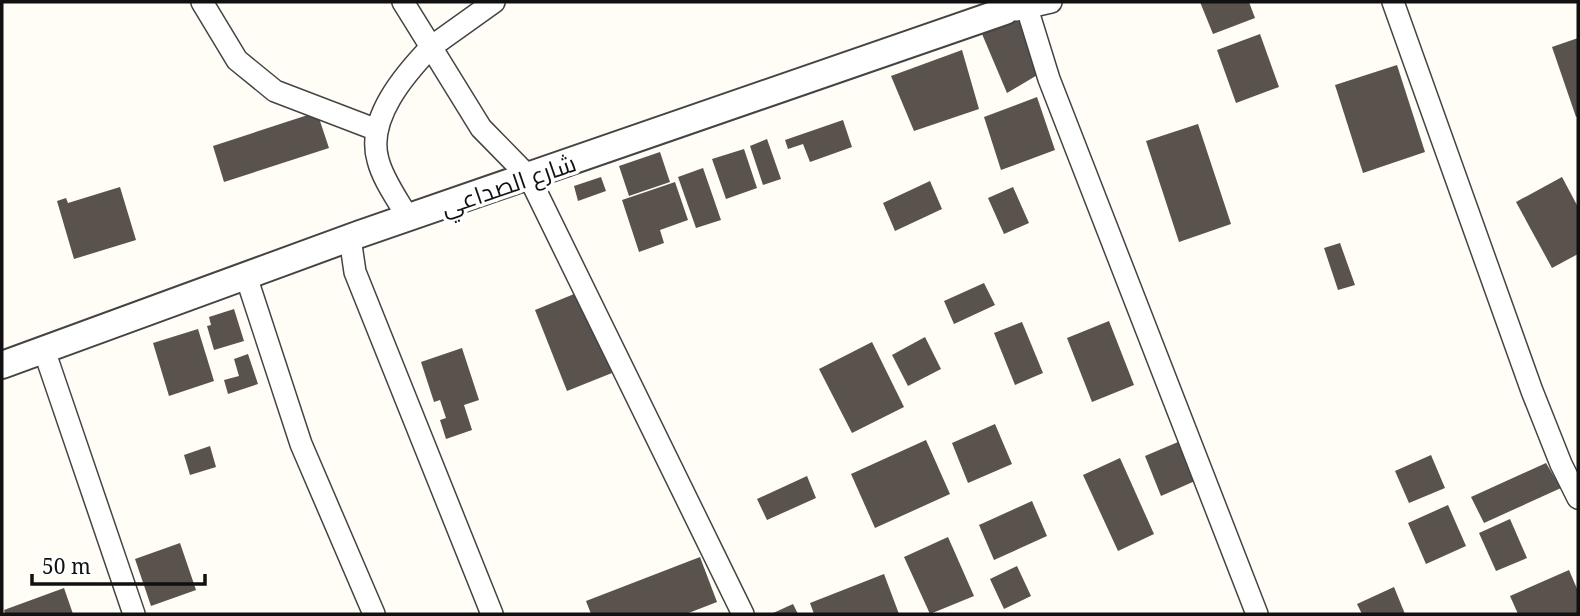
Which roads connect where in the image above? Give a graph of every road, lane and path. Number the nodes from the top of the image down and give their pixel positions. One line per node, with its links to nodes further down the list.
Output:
1 (202, 2): 8 (street)
2 (403, 2): 7 (street)
3 (495, 2): 7 (street)
4 (1051, 2): 6 (street)
5 (1393, 2): 15 (street)
6 (1015, 7): 9 (street, شارع الصداعي); 20 (street)
7 (431, 47): 8 (street); 9 (street)
8 (377, 130): 10 (street)
9 (529, 177): 10 (street, شارع الصداعي); 19 (street)
10 (408, 218): 11 (street, شارع الصداعي)
11 (350, 238): 12 (street, شارع الصداعي); 18 (street)
12 (246, 276): 13 (street, شارع الصداعي); 17 (street)
13 (44, 350): 14 (street, شارع الصداعي); 16 (street)
14 (2, 365)
15 (1578, 498)
16 (134, 614)
17 (374, 614)
18 (492, 614)
19 (743, 614)
20 (1257, 614)

